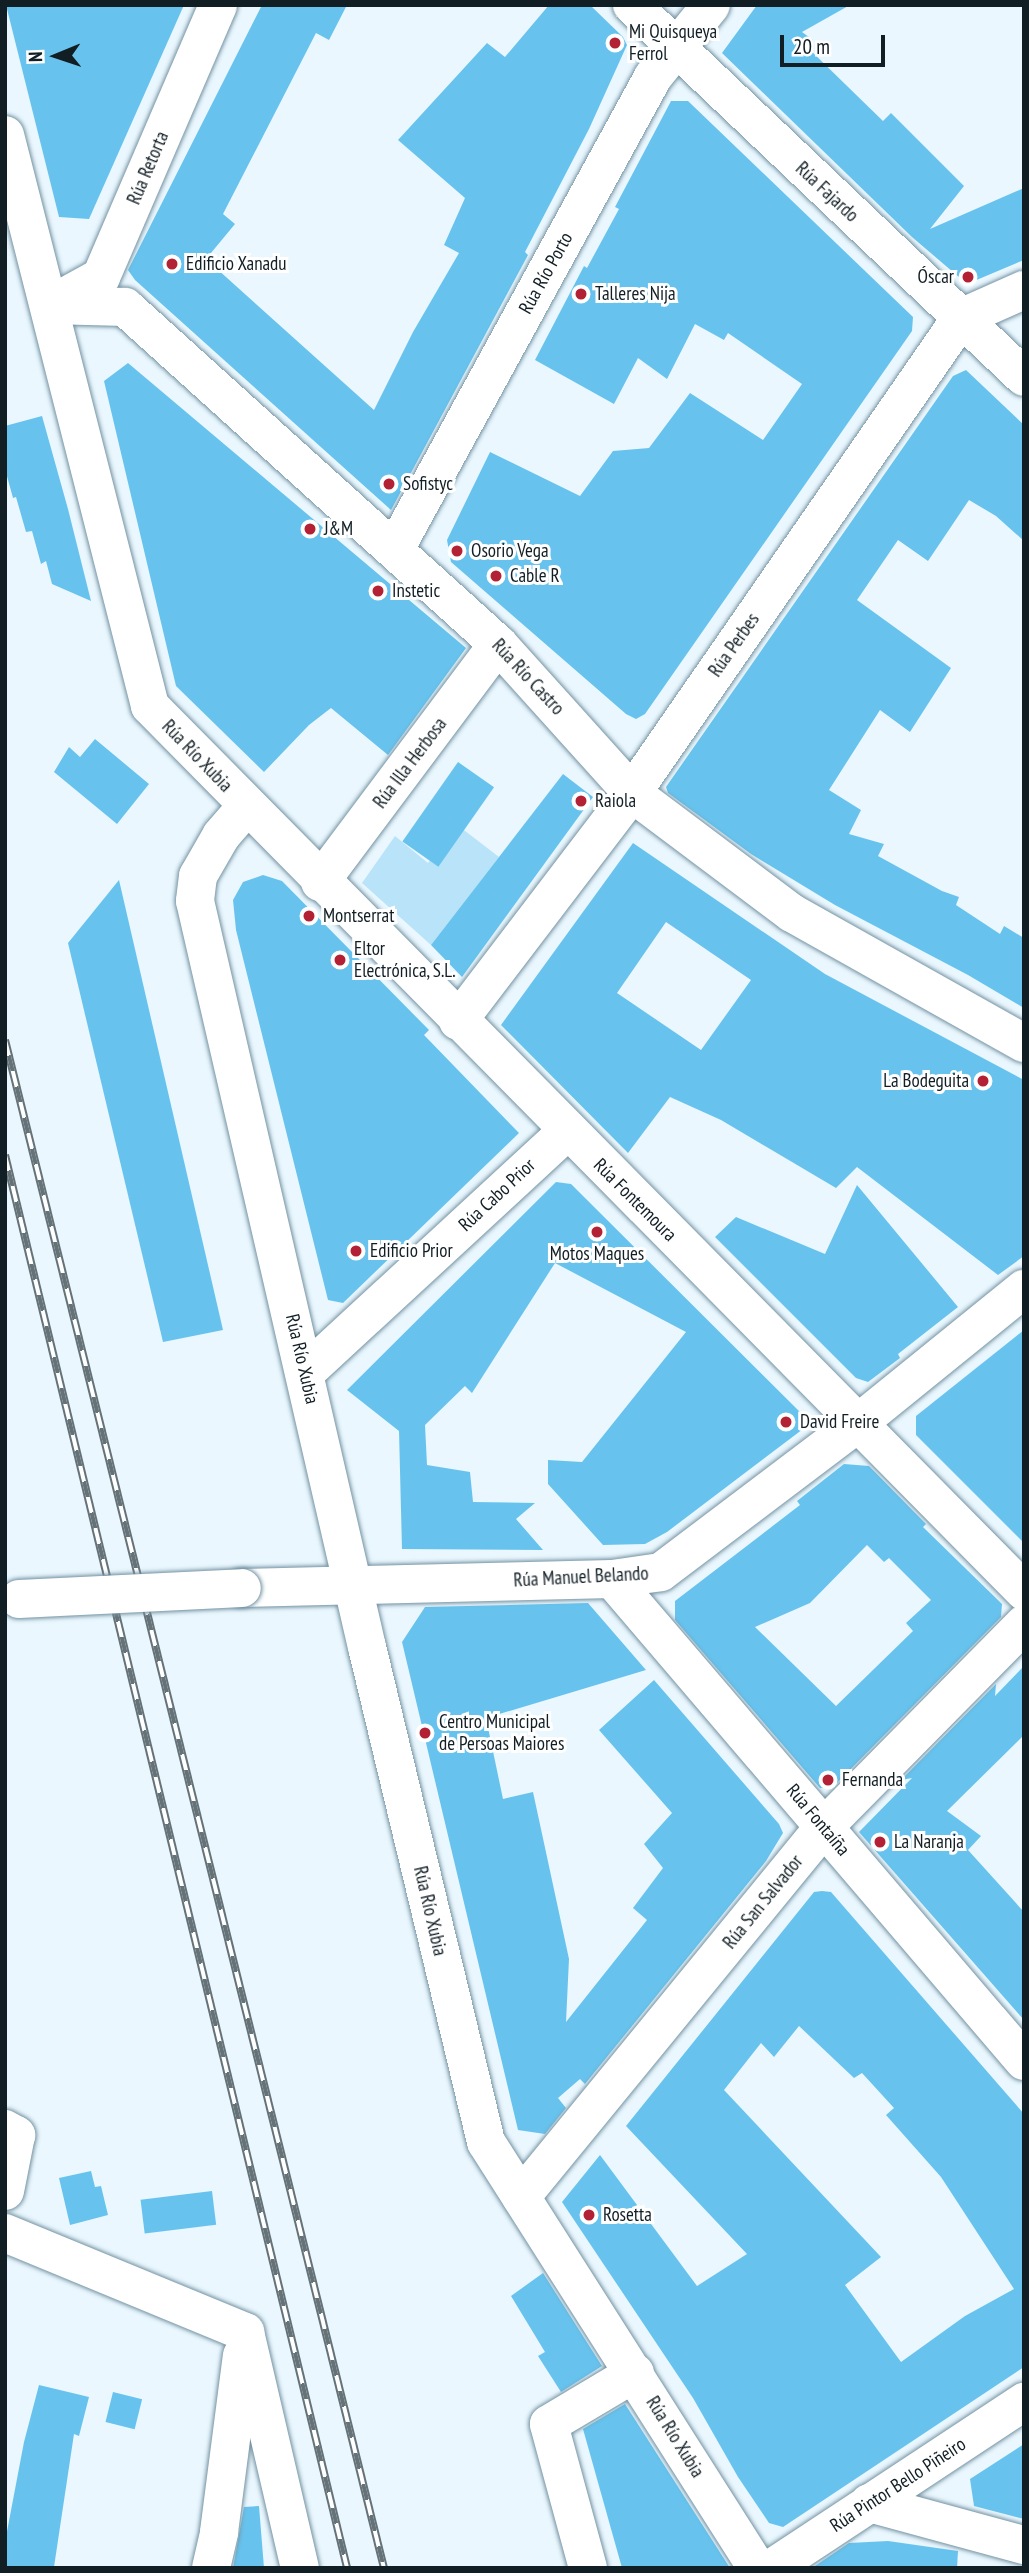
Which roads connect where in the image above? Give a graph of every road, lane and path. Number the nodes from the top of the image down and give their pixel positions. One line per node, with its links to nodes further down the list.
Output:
1 (218, 5): 7 (street, Rúa Retorta)
2 (632, 5): 4 (street, Rúa Fajardo)
3 (711, 5): 4 (street, Rúa Río Porto)
4 (675, 47): 8 (street, Rúa Fajardo); 10 (street, Rúa Río Porto)
5 (5, 135): 7 (street, Rúa Río Xubia)
6 (1024, 290): 8 (street)
7 (50, 305): 10 (street, Rúa Río Castro); 13 (street, Rúa Río Xubia)
8 (961, 318): 9 (street, Rúa Fajardo); 12 (street, Rúa Perbes)
9 (1024, 377)
10 (395, 549): 11 (street, Rúa Río Castro)
11 (498, 644): 12 (street, Rúa Río Castro); 14 (street, Rúa Illa Herbosa)
12 (632, 793): 15 (street, Rúa Perbes); 16 (street, Rúa Río Castro)
13 (246, 807): 14 (street, Rúa Fontemoura); 19 (street, Rúa Río Xubia)
14 (320, 882): 15 (street, Rúa Fontemoura)
15 (458, 1021): 17 (street, Rúa Fontemoura)
16 (1024, 1043)
17 (566, 1131): 19 (street, Rúa Cabo Prior); 20 (street, Rúa Fontemoura)
18 (1024, 1289): 20 (street, Rúa Manuel Belando)
19 (305, 1373): 22 (street, Rúa Río Xubia)
20 (857, 1424): 21 (street, Rúa Manuel Belando); 23 (street, Rúa Fontemoura)
21 (612, 1578): 22 (street, Rúa Manuel Belando); 26 (street, Rúa Fontaíña)
22 (353, 1586): 24 (street, Rúa Manuel Belando, bridge); 30 (street, Rúa Río Xubia)
23 (1024, 1591)
24 (12, 1598)
25 (1024, 1624): 26 (street, Rúa San Salvador)
26 (824, 1827): 27 (street, Rúa Fontaíña); 30 (street, Rúa San Salvador)
27 (1024, 2062)
28 (11, 2132): 29 (street)
29 (5, 2191)
30 (521, 2197): 33 (street, Rúa Río Xubia)
31 (5, 2233): 32 (street)
32 (244, 2332): 37 (street); 38 (street)
33 (635, 2373): 39 (street); 40 (street, Rúa Río Xubia)
34 (1024, 2402): 35 (street, Rúa Pintor Bello Piñeiro)
35 (869, 2503): 36 (street); 41 (street, Rúa Pintor Bello Piñeiro)
36 (1024, 2545)
37 (211, 2568)
38 (300, 2568)
39 (588, 2568)
40 (757, 2568)
41 (772, 2568)

